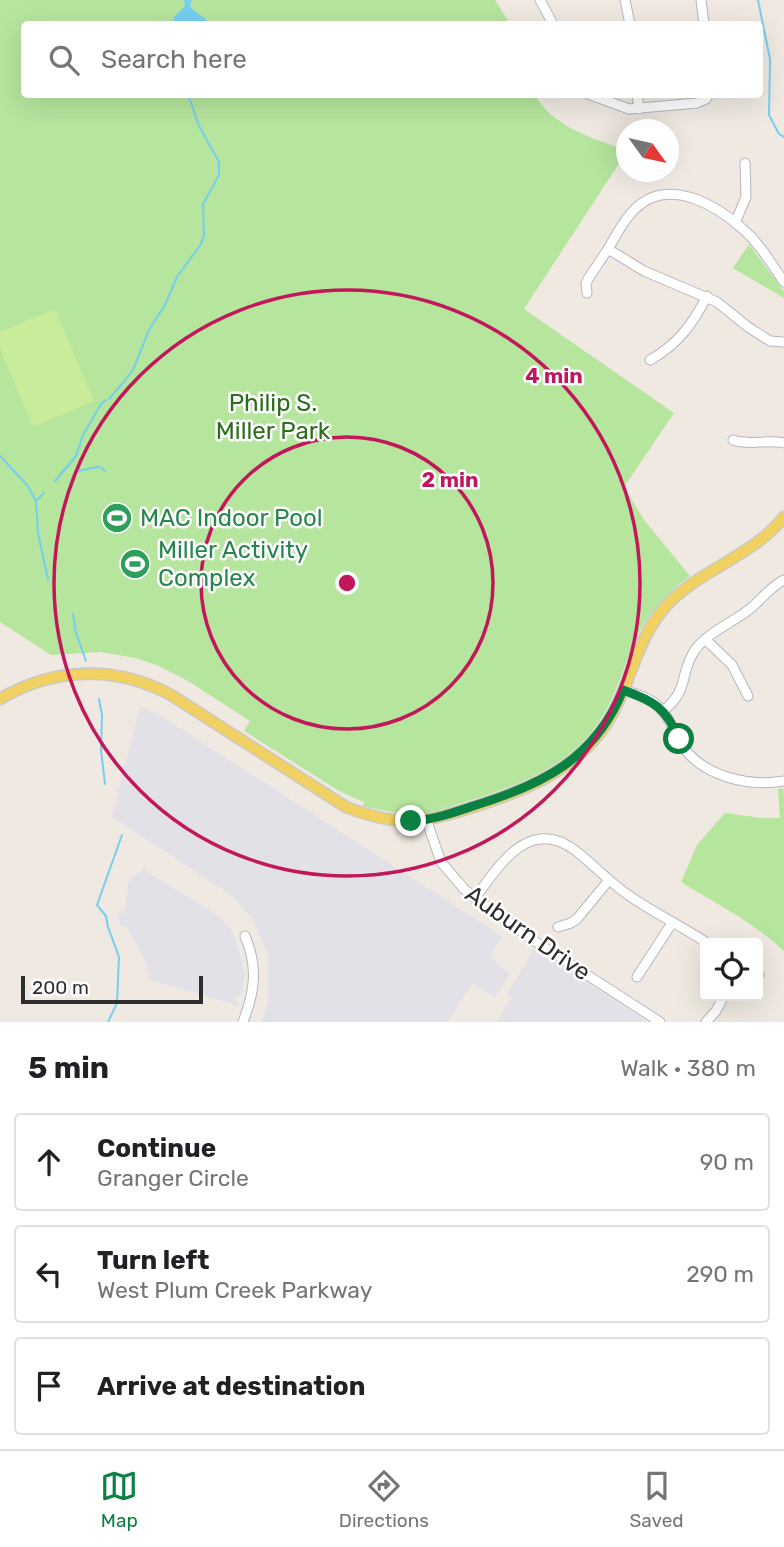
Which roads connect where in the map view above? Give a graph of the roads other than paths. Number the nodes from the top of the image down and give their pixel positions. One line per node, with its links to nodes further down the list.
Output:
1 (540, 0): 4 (street)
2 (625, 0): 5 (street)
3 (701, 0): 6 (street)
4 (551, 21)
5 (629, 21)
6 (704, 21)
7 (598, 98): 10 (street)
8 (638, 98): 10 (street)
9 (707, 98): 10 (street)
10 (639, 108)
11 (745, 163): 12 (street)
12 (735, 223): 13 (street); 14 (street)
13 (608, 249): 15 (street); 16 (street)
14 (784, 282)
15 (587, 293)
16 (707, 296): 17 (street); 18 (street)
17 (784, 342)
18 (650, 360)
19 (733, 440): 20 (street)
20 (784, 443)
21 (784, 517): 24 (main road)
22 (784, 580): 23 (street)
23 (706, 640): 25 (street); 27 (street)
24 (623, 690): 27 (street); 29 (main road)
25 (748, 696)
26 (0, 699): 29 (main road)
27 (663, 711): 28 (street)
28 (784, 781)
29 (426, 819): 31 (street, Auburn Drive)
30 (609, 880): 31 (street); 32 (street); 33 (street)
31 (475, 898): 39 (street, Auburn Drive)
32 (672, 923): 35 (street); 36 (street)
33 (558, 927)
34 (245, 936): 38 (street)
35 (700, 939)
36 (637, 977)
37 (721, 1001): 40 (street)
38 (243, 1022)
39 (660, 1022)
40 (706, 1022)

